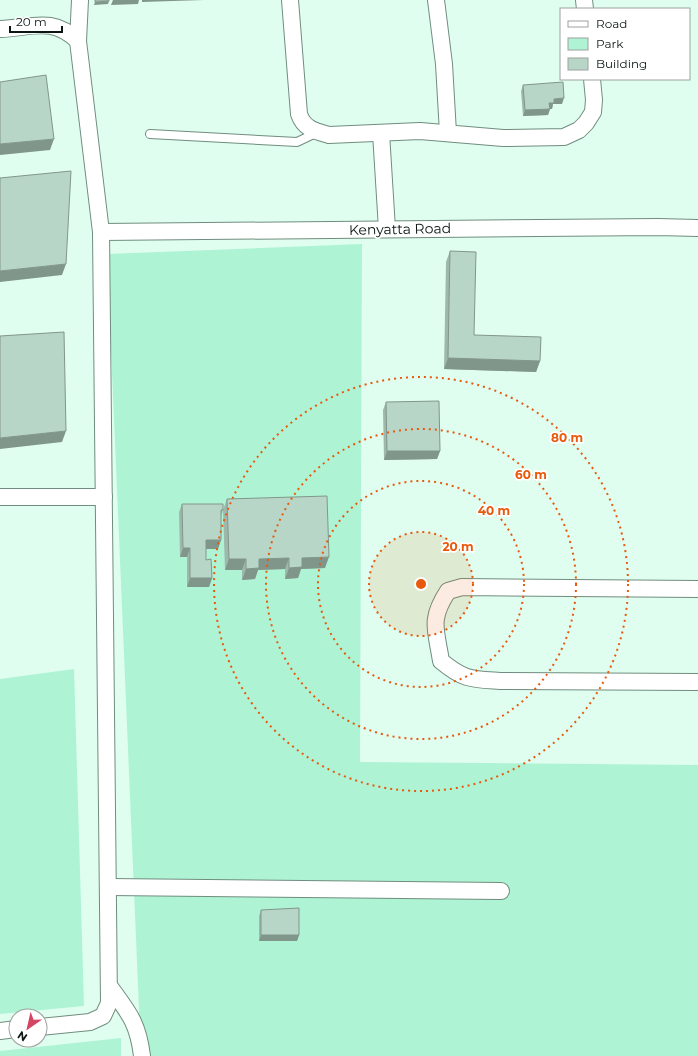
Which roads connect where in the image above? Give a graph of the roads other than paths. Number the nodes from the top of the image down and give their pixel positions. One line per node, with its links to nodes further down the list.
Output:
1 (80, 0): 5 (street)
2 (290, 0): 7 (street)
3 (436, 0): 9 (street)
4 (0, 29): 5 (street)
5 (78, 41): 13 (street)
6 (592, 80): 9 (street)
7 (318, 132): 8 (street); 10 (lane)
8 (380, 133): 9 (street); 12 (street)
9 (448, 133)
10 (150, 134)
11 (698, 228): 12 (street, Kenyatta Road)
12 (387, 230): 13 (street, Kenyatta Road)
13 (101, 232): 15 (street)
14 (0, 497): 15 (street)
15 (104, 497): 18 (street)
16 (698, 589): 17 (street)
17 (698, 682)
18 (109, 887): 19 (street); 20 (street)
19 (501, 891)
20 (110, 987): 21 (street); 22 (street)
21 (48, 1026)
22 (142, 1056)

